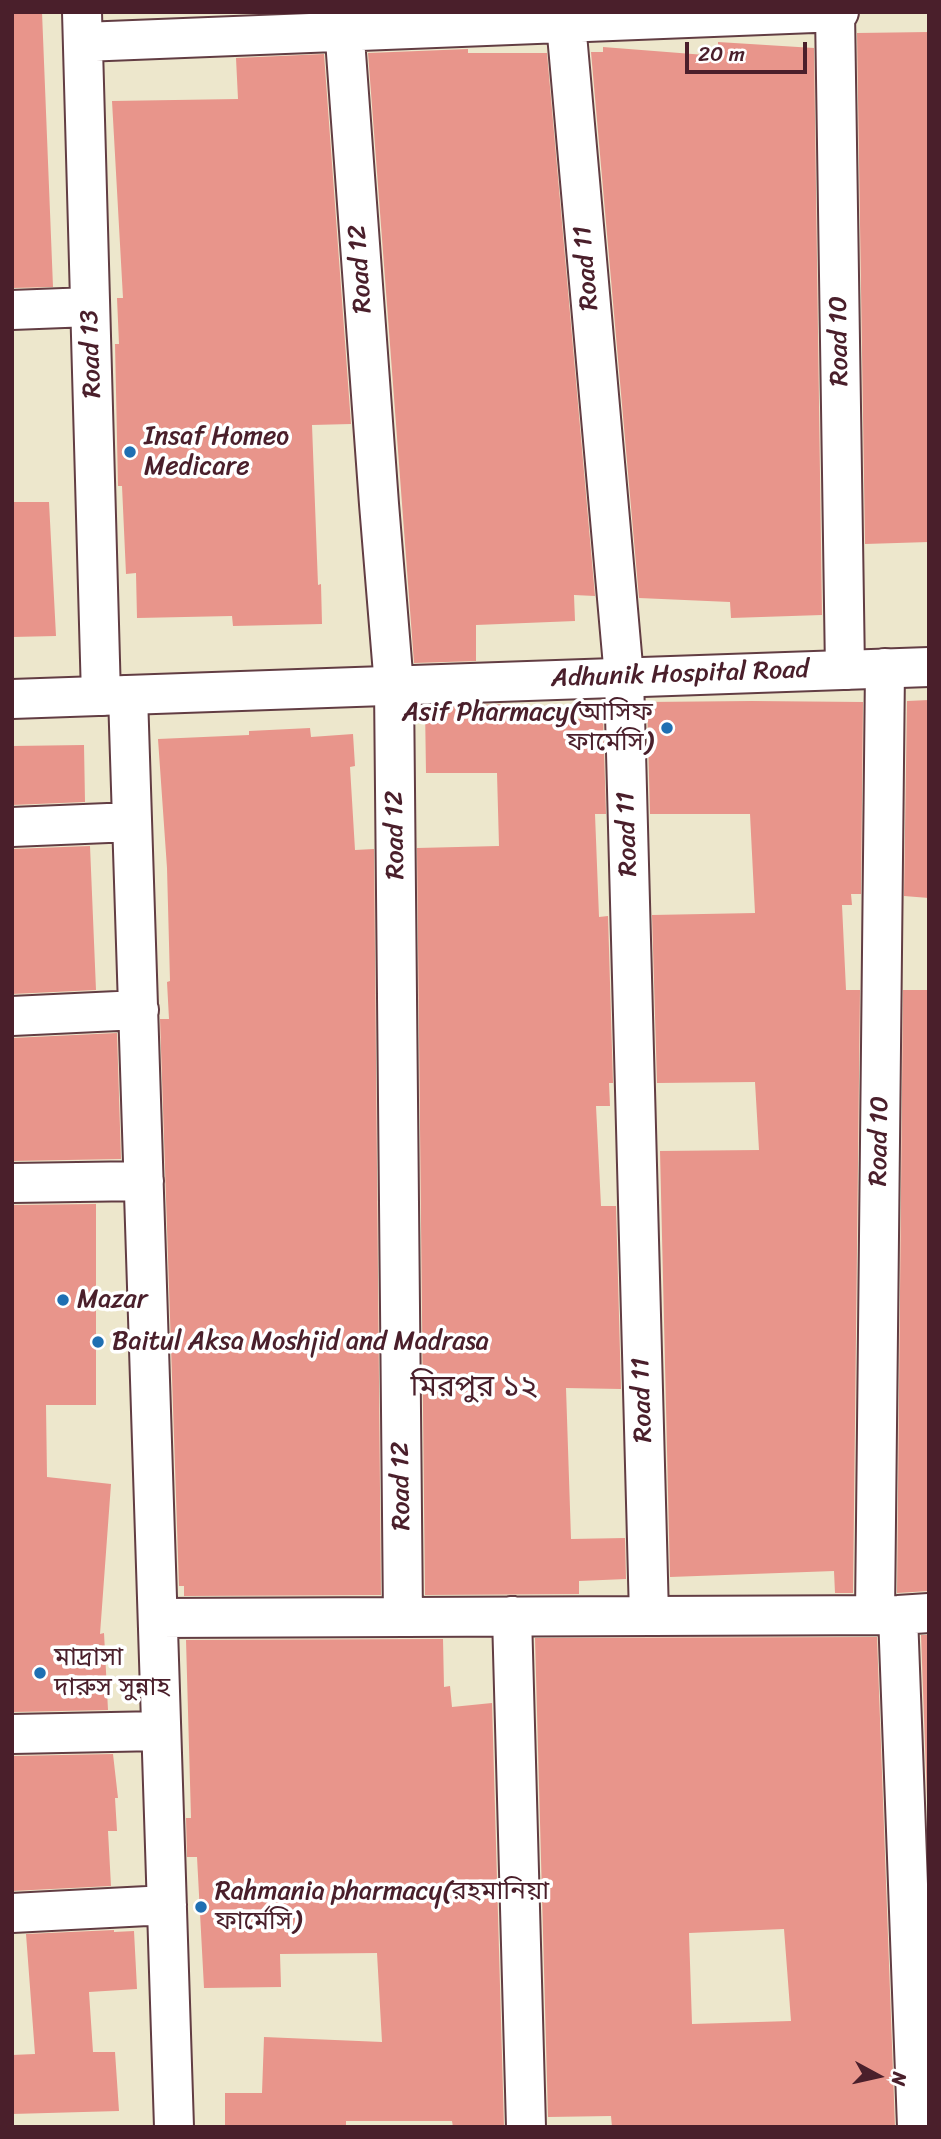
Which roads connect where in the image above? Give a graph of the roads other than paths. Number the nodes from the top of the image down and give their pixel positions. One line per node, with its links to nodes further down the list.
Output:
1 (836, 12): 2 (street); 9 (street, Road 10)
2 (565, 18): 3 (street); 10 (street, Road 11)
3 (343, 22): 4 (street); 11 (street, Road 12)
4 (83, 27): 5 (street, Road 13)
5 (90, 307): 6 (street); 12 (street, Road 13)
6 (12, 310)
7 (929, 667): 8 (street, Adhunik Hospital Road)
8 (885, 668): 9 (street, Adhunik Hospital Road); 20 (street, Road 10)
9 (845, 670): 10 (street, Adhunik Hospital Road)
10 (624, 677): 11 (street, Adhunik Hospital Road); 21 (street, Road 11)
11 (394, 686): 12 (street, Adhunik Hospital Road); 23 (street, Road 12)
12 (115, 695): 13 (street, Adhunik Hospital Road); 14 (street, Road 13)
13 (12, 699)
14 (132, 822): 15 (street); 16 (street, Road 13)
15 (12, 827)
16 (139, 1010): 17 (street); 18 (street, Road 13)
17 (12, 1016)
18 (144, 1181): 19 (street); 24 (street, Road 13)
19 (12, 1183)
20 (901, 1614): 21 (street); 31 (street, Road 10)
21 (649, 1615): 22 (street)
22 (512, 1616): 23 (street); 30 (street)
23 (403, 1617): 24 (street)
24 (158, 1618): 25 (street, Road 13)
25 (161, 1731): 26 (street); 27 (street, Road 13)
26 (12, 1734)
27 (167, 1905): 28 (street); 29 (street, Road 13)
28 (12, 1913)
29 (174, 2127)
30 (526, 2127)
31 (917, 2127)

